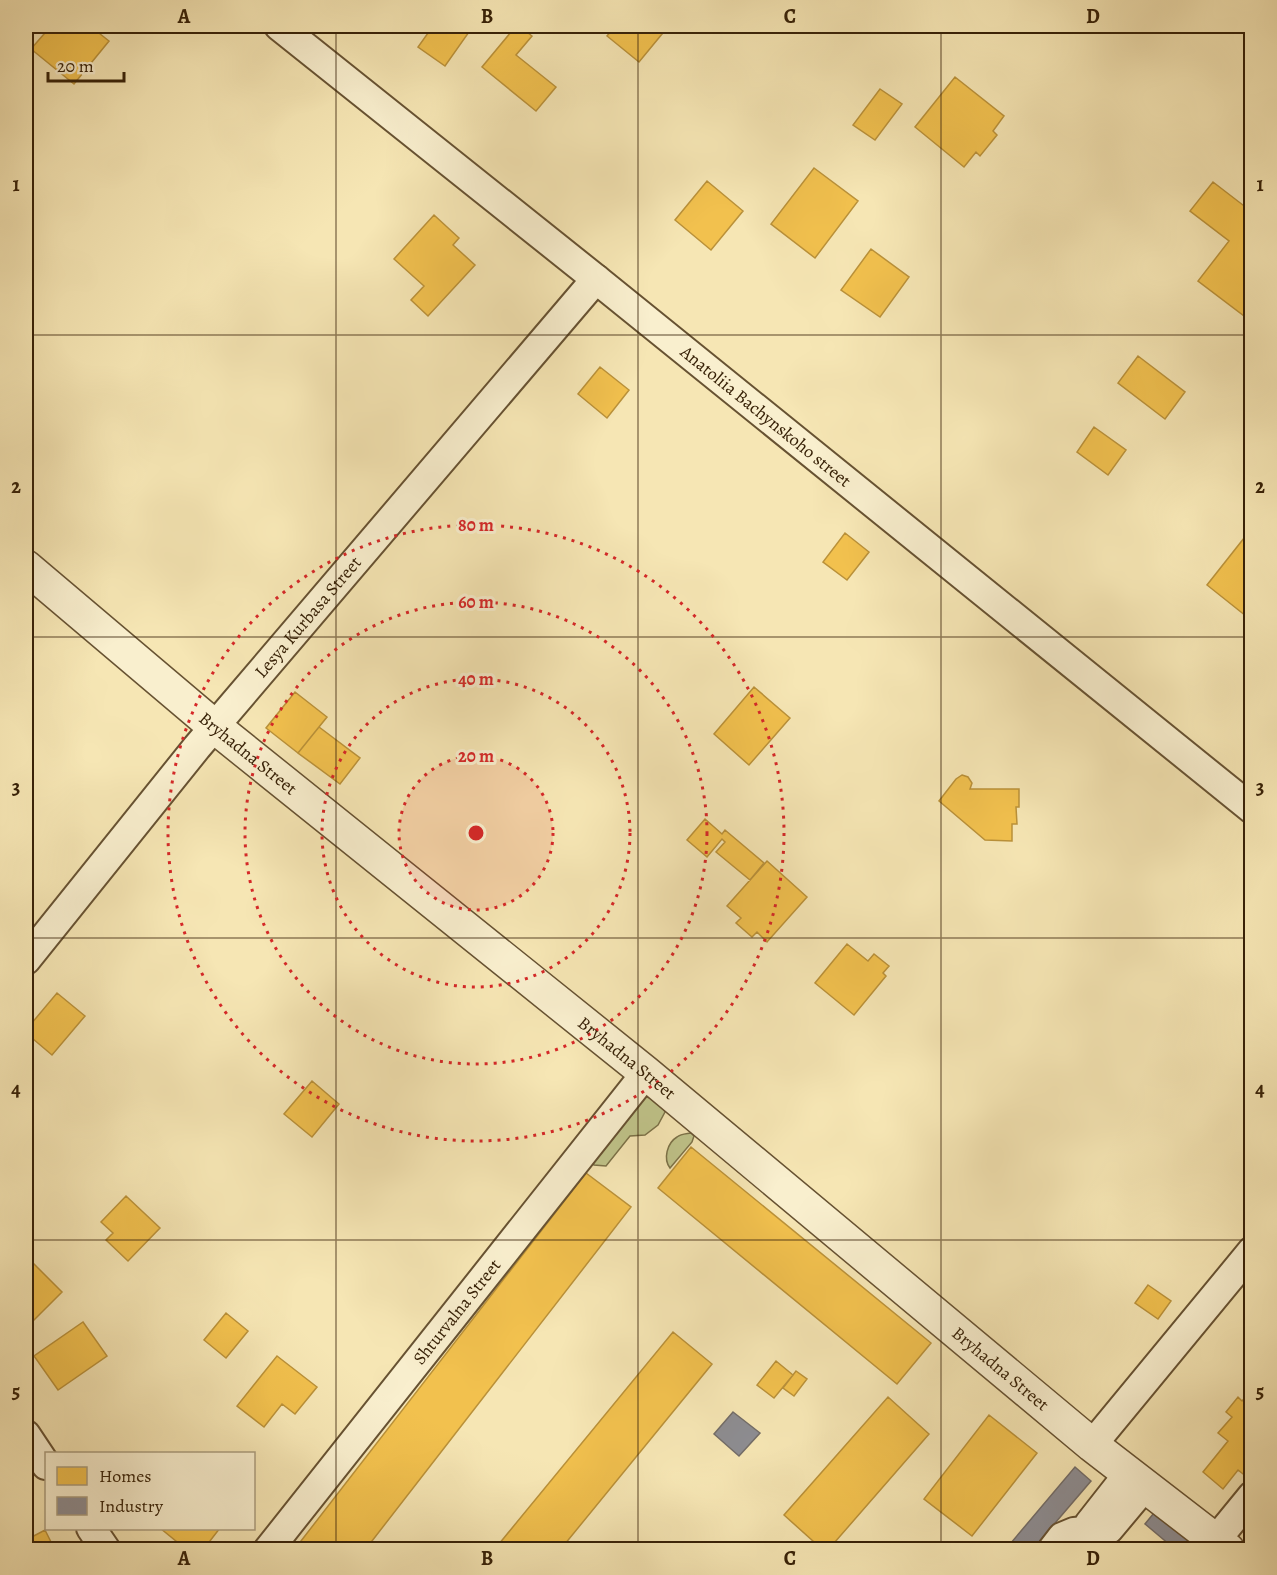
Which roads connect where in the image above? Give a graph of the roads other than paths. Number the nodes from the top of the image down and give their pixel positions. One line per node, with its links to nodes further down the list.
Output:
1 (279, 26): 2 (street, Anatoliia Bachynskoho street)
2 (596, 279): 4 (street, Lesya Kurbasa Street); 5 (street, Anatoliia Bachynskoho street)
3 (26, 567): 4 (street, Bryhadna Street)
4 (215, 727): 6 (street, Lesya Kurbasa Street); 7 (street, Bryhadna Street)
5 (1251, 809)
6 (26, 960)
7 (646, 1073): 10 (street, Bryhadna Street); 17 (street, Shturvalna Street)
8 (1251, 1251): 10 (street)
9 (26, 1435): 11 (street)
10 (1092, 1445): 12 (street, Bryhadna Street)
11 (45, 1464)
12 (1137, 1479): 15 (street, Bryhadna Street); 18 (street)
13 (1251, 1496): 15 (street)
14 (92, 1530): 16 (street)
15 (1222, 1545)
16 (106, 1550)
17 (268, 1550)
18 (1052, 1550)

